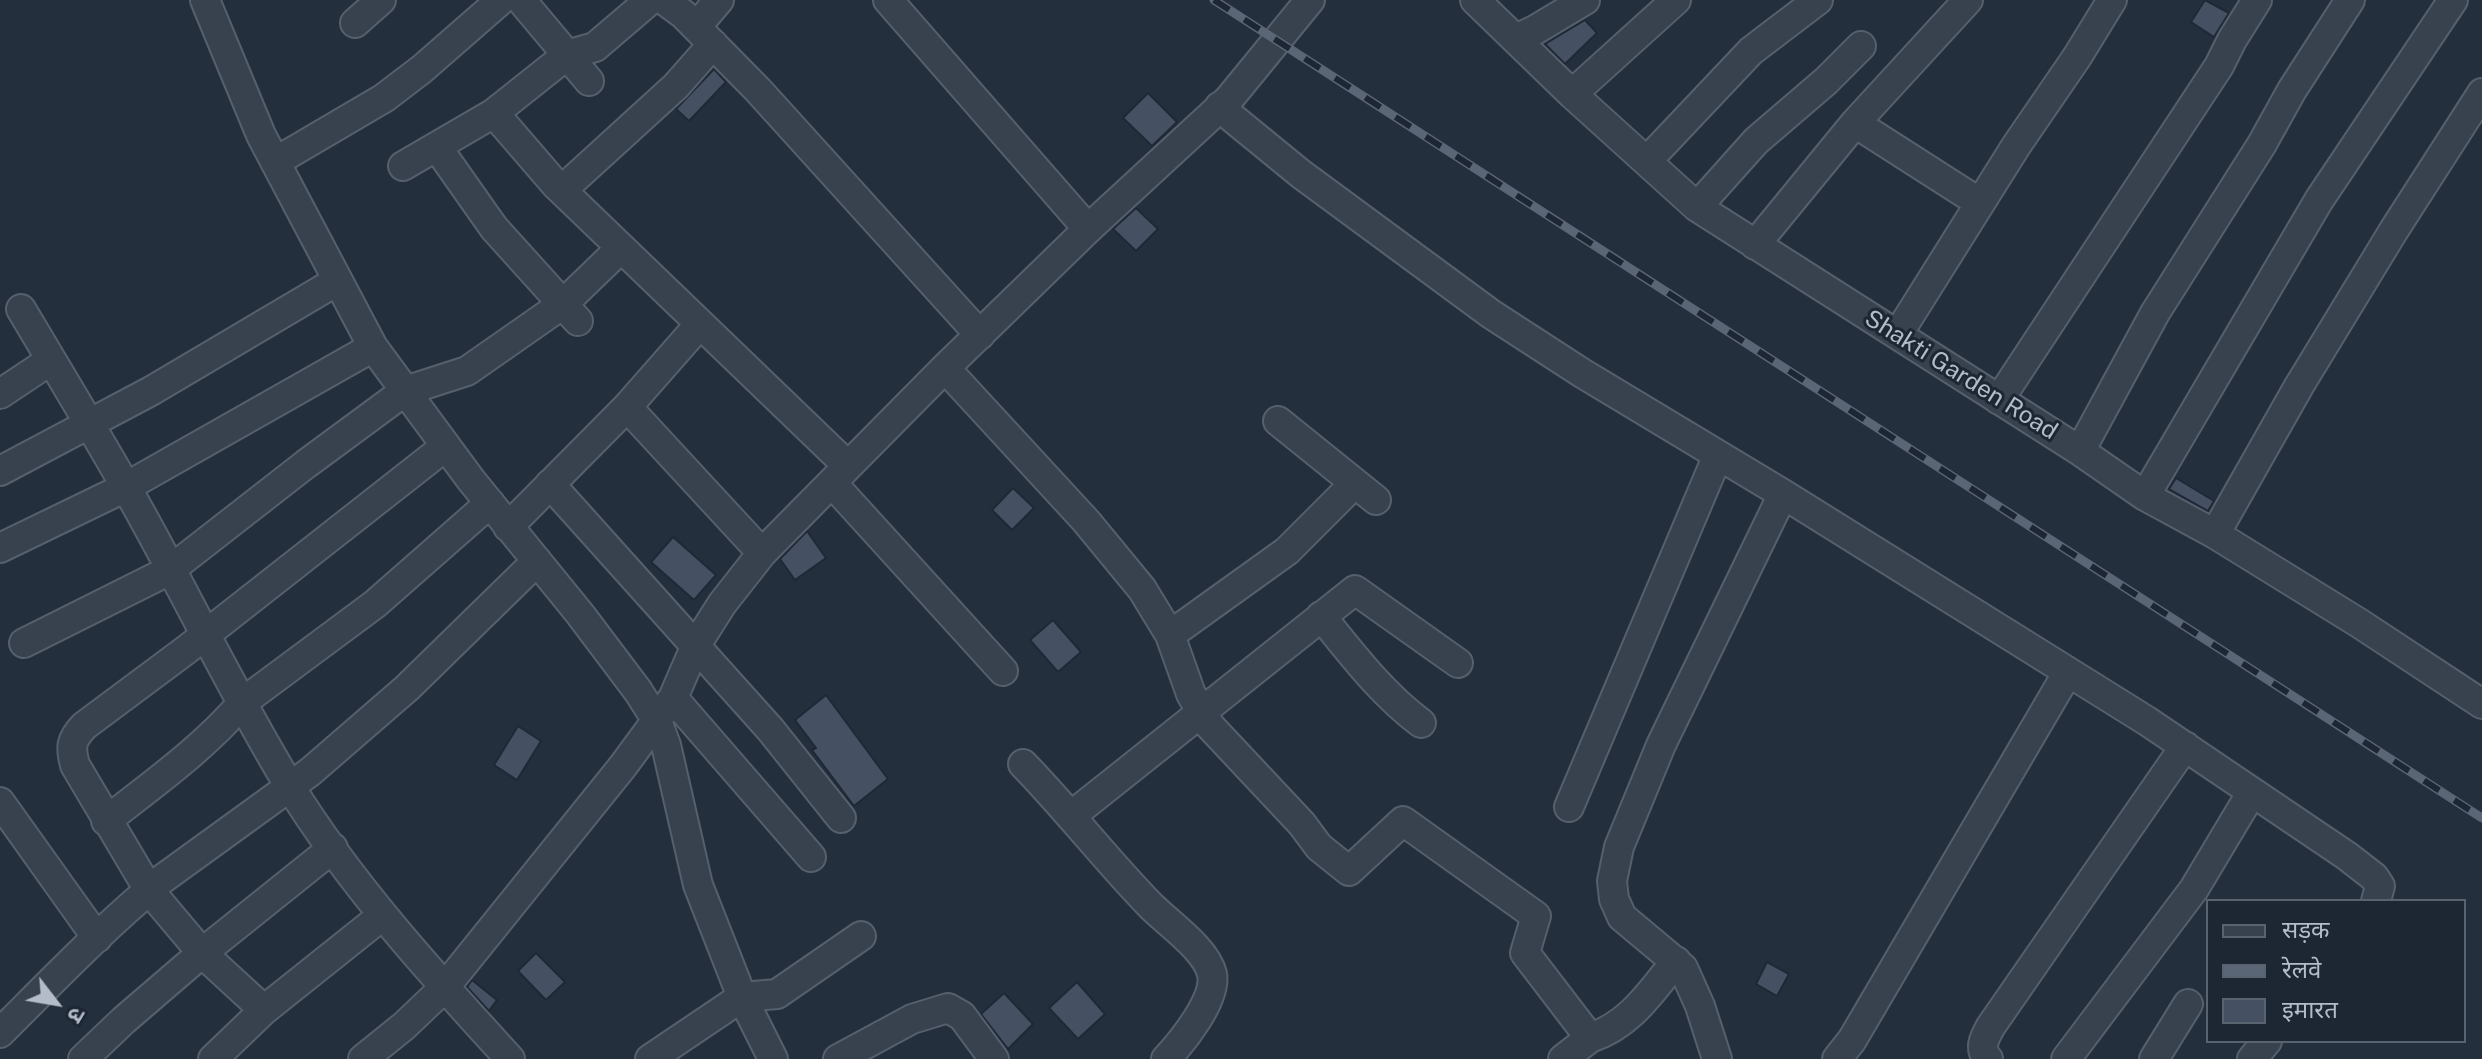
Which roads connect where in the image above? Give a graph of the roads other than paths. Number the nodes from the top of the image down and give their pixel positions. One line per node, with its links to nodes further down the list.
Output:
1 (205, 0): 32 (street)
2 (381, 0): 19 (street)
3 (501, 0): 32 (street)
4 (521, 0): 23 (street)
5 (650, 0): 23 (street)
6 (664, 0): 20 (street)
7 (719, 0): 20 (street)
8 (888, 0): 37 (street)
9 (1310, 0): 27 (street)
10 (1475, 0): 21 (street, Shakti Garden Road)
11 (1585, 0): 21 (street)
12 (1676, 0): 26 (street)
13 (1818, 0): 31 (street)
14 (1968, 0): 29 (street)
15 (2112, 0): 35 (street)
16 (2257, 0): 51 (street)
17 (2350, 0): 56 (street)
18 (2453, 0): 63 (street)
19 (355, 23)
20 (704, 36): 34 (street); 45 (street)
21 (1516, 39): 26 (street, Shakti Garden Road)
22 (1861, 46): 36 (street)
23 (567, 55): 24 (street); 28 (street)
24 (589, 81)
25 (2482, 93): 66 (street)
26 (1572, 94): 31 (street, Shakti Garden Road)
27 (1219, 107): 37 (street); 57 (street)
28 (494, 113): 30 (street); 34 (street)
29 (1855, 123): 35 (street); 38 (street)
30 (437, 147): 33 (street); 42 (street)
31 (1647, 161): 36 (street, Shakti Garden Road)
32 (275, 162): 40 (street)
33 (403, 166)
34 (562, 190): 39 (street)
35 (1980, 203): 44 (street)
36 (1697, 207): 38 (street, Shakti Garden Road)
37 (1088, 229): 45 (street)
38 (1755, 245): 44 (street, Shakti Garden Road)
39 (621, 248): 42 (street); 43 (street)
40 (337, 281): 46 (street); 54 (street)
41 (21, 309): 47 (street)
42 (570, 313): 49 (street)
43 (700, 324): 52 (street); 59 (street)
44 (1898, 334): 51 (street, Shakti Garden Road)
45 (980, 335): 48 (street)
46 (373, 347): 49 (street); 61 (street)
47 (51, 360): 50 (street); 54 (street)
48 (945, 368): 59 (street); 73 (street)
49 (405, 391): 55 (street); 70 (street)
50 (0, 394)
51 (1999, 400): 56 (street, Shakti Garden Road)
52 (627, 407): 60 (street); 68 (street)
53 (1278, 421): 73 (street)
54 (89, 424): 58 (street); 61 (street)
55 (446, 446): 64 (street); 72 (street)
56 (2080, 451): 63 (street, Shakti Garden Road)
57 (1718, 455): 62 (street); 90 (street)
58 (0, 471)
59 (840, 474): 68 (street); 77 (street)
60 (550, 484): 65 (street); 75 (street)
61 (126, 487): 67 (street); 70 (street)
62 (1783, 494): 78 (street); 102 (street)
63 (2145, 496): 66 (street, Shakti Garden Road)
64 (490, 503): 65 (street); 80 (street)
65 (508, 527): 69 (street)
66 (2215, 534): 81 (street, Shakti Garden Road)
67 (0, 548)
68 (762, 553): 75 (street)
69 (537, 561): 83 (street); 87 (street)
70 (170, 570): 72 (street); 74 (street)
71 (1321, 616): 76 (street); 82 (street); 84 (street)
72 (205, 635): 80 (street); 93 (street)
73 (1170, 635): 82 (street)
74 (24, 643)
75 (696, 645): 79 (street); 92 (street)
76 (1458, 663)
77 (1003, 671)
78 (2068, 672): 85 (street); 121 (street)
79 (673, 698): 83 (street); 95 (street)
80 (243, 702): 87 (street); 93 (street)
81 (2482, 704)
82 (1201, 711): 91 (street); 108 (street)
83 (657, 721): 103 (street); 104 (street)
84 (1421, 723)
85 (2185, 746): 88 (street); 122 (street)
86 (1023, 764): 91 (street)
87 (290, 786): 94 (street); 96 (street)
88 (2252, 792): 97 (street); 123 (street)
89 (0, 802): 100 (street)
90 (1569, 807)
91 (1071, 816): 118 (street)
92 (841, 818)
93 (106, 821): 96 (street)
94 (333, 848): 98 (street); 101 (street)
95 (811, 857)
96 (149, 890): 100 (street); 101 (street)
97 (2377, 899)
98 (383, 915): 103 (street); 106 (street)
99 (861, 936): 104 (street)
100 (97, 938): 107 (street)
101 (202, 953): 106 (street); 111 (street)
102 (1676, 961): 108 (street); 120 (street)
103 (445, 987): 110 (street); 113 (street)
104 (742, 997): 114 (street); 115 (street)
105 (2188, 1004): 124 (street)
106 (264, 1010): 112 (street)
107 (0, 1033)
108 (1590, 1038): 119 (street)
109 (2265, 1043): 125 (street)
110 (505, 1057)
111 (83, 1059)
112 (213, 1059)
113 (363, 1059)
114 (650, 1059)
115 (773, 1059)
116 (838, 1059): 117 (street)
117 (994, 1059)
118 (1166, 1059)
119 (1563, 1059)
120 (1717, 1059)
121 (1837, 1059)
122 (1988, 1059)
123 (2066, 1059)
124 (2154, 1059)
125 (2252, 1059)

